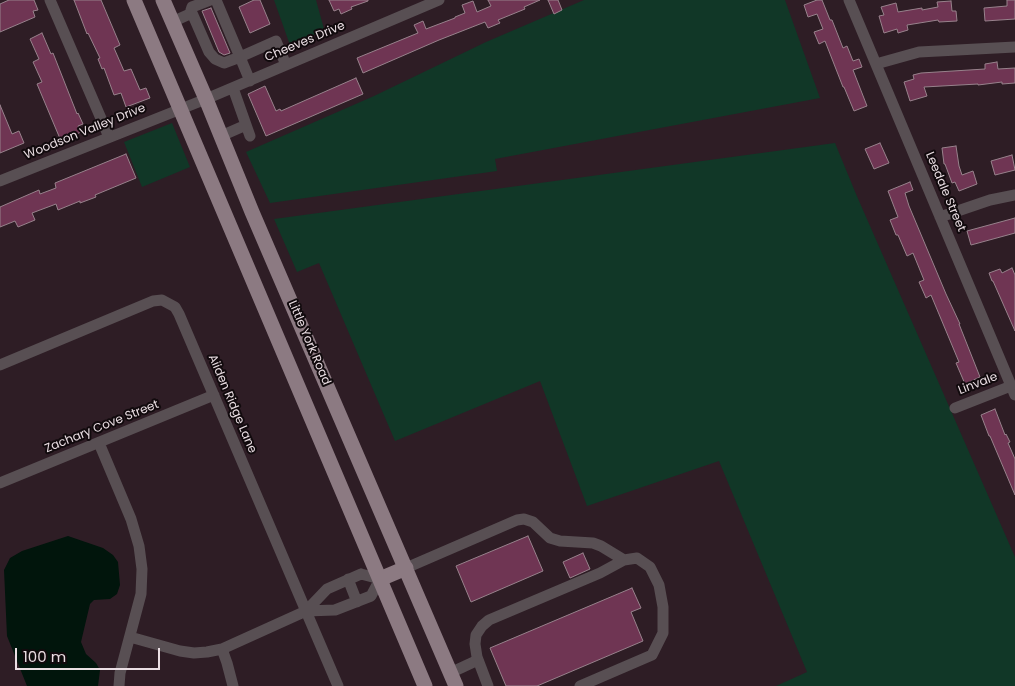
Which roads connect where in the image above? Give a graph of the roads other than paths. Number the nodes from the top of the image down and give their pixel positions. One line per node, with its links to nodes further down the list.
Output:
1 (50, 0): 23 (street)
2 (134, 0): 19 (main road)
3 (163, 0): 9 (main road, Little York Road)
4 (210, 0): 8 (street)
5 (216, 0): 12 (street)
6 (439, 0): 15 (street, Cheeves Drive)
7 (849, 0): 14 (street, Leedale Street)
8 (192, 13): 9 (street); 11 (street)
9 (172, 22): 13 (main road, Little York Road)
10 (1015, 47): 14 (street)
11 (209, 52): 12 (street); 13 (street)
12 (240, 57): 15 (street); 16 (street)
13 (189, 61): 18 (main road, Little York Road)
14 (876, 64): 26 (street, Leedale Street)
15 (286, 65): 16 (street, Cheeves Drive)
16 (250, 81): 17 (street, Cheeves Drive)
17 (233, 88): 18 (street, Cheeves Drive); 20 (street)
18 (206, 99): 19 (street, Cheeves Drive); 21 (main road, Little York Road)
19 (181, 109): 23 (street, Woodson Valley Drive); 36 (main road)
20 (246, 125): 21 (street); 22 (street)
21 (221, 136): 34 (main road, Little York Road)
22 (250, 136)
23 (109, 137): 24 (street, Woodson Valley Drive)
24 (0, 181)
25 (1015, 195): 26 (street)
26 (940, 217): 28 (street, Leedale Street)
27 (0, 365): 29 (street, Aiiden Ridge Lane)
28 (1013, 390): 30 (street, Linvale)
29 (214, 395): 31 (street, Zachary Cove Street); 38 (street, Aiiden Ridge Lane)
30 (955, 408)
31 (98, 443): 32 (street, Zachary Cove Street); 39 (street)
32 (0, 483)
33 (624, 560): 34 (street); 41 (street); 48 (street)
34 (406, 568): 36 (main road); 42 (main road, Little York Road)
35 (348, 579): 36 (street); 37 (street); 38 (street)
36 (380, 579): 37 (street); 46 (main road)
37 (357, 602): 38 (street)
38 (306, 611): 40 (street); 45 (street, Aiiden Ridge Lane)
39 (130, 637): 40 (street); 43 (street)
40 (222, 649): 44 (street)
41 (478, 660): 42 (street); 47 (street)
42 (453, 679)
43 (118, 686)
44 (234, 686)
45 (338, 686)
46 (425, 686)
47 (488, 686)
48 (580, 686)

